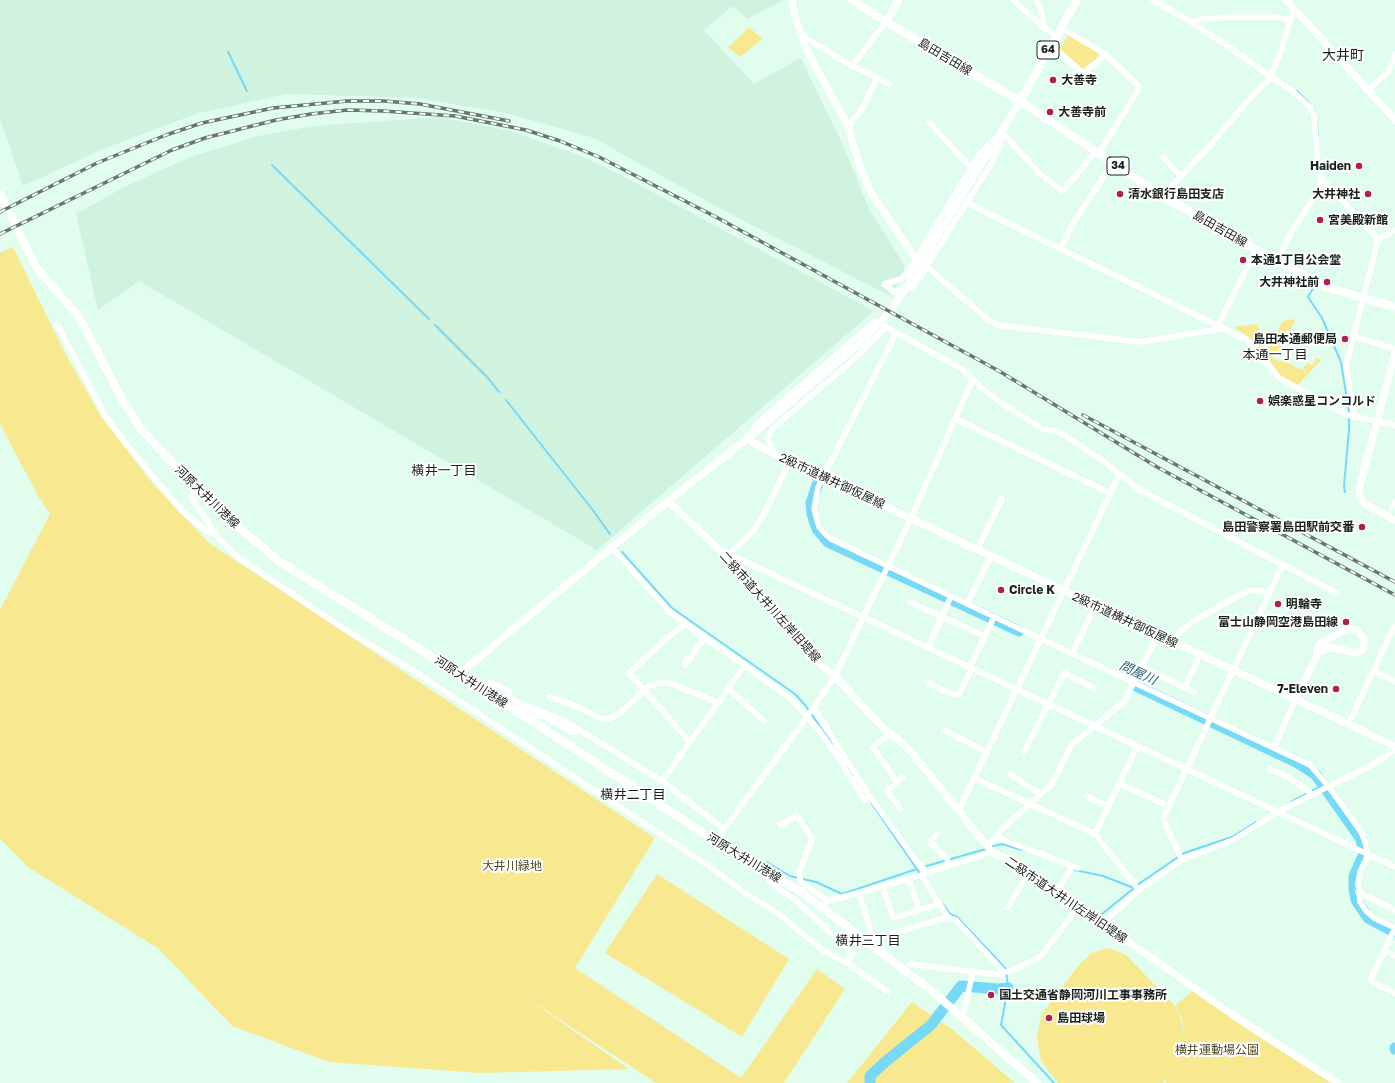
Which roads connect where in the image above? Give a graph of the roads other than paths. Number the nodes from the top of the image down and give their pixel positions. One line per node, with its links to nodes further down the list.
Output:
1 (792, 0): 15 (street)
2 (852, 0): 11 (main road, 島田吉田線 / 34)
3 (899, 0): 11 (street)
4 (1013, 0): 13 (street)
5 (1036, 0): 13 (street)
6 (1077, 0): 14 (main road, 64)
7 (1153, 0): 12 (street)
8 (1286, 0): 9 (street)
9 (1294, 9): 10 (street); 24 (street)
10 (1291, 20): 12 (street); 21 (street)
11 (886, 22): 20 (street); 25 (main road, 島田吉田線 / 34)
12 (1191, 22): 21 (street)
13 (1045, 28): 16 (street)
14 (1061, 28): 16 (main road, 64); 18 (street)
15 (801, 35): 20 (street); 28 (street)
16 (1057, 36): 17 (main road, 64)
17 (1051, 45): 18 (street); 25 (main road, 64)
18 (1105, 54): 30 (street)
19 (1395, 55): 24 (street)
20 (852, 66): 22 (street)
21 (1270, 77): 34 (street); 35 (street)
22 (877, 78): 23 (street); 28 (street)
23 (889, 84)
24 (1368, 90): 26 (street)
25 (1020, 101): 29 (street); 30 (main road, 島田吉田線 / 34)
26 (1395, 120)
27 (928, 122): 33 (street)
28 (848, 126): 43 (street)
29 (1002, 132): 30 (street); 33 (street); 38 (street); 61 (street)
30 (1097, 152): 32 (main road, 島田吉田線 / 34)
31 (1163, 157): 34 (street)
32 (1113, 162): 37 (main road, 島田吉田線 / 34); 41 (street)
33 (971, 168): 43 (street)
34 (1181, 176): 37 (street)
35 (1322, 179): 40 (street); 44 (street)
36 (0, 194): 66 (main road, 河原大井川港線)
37 (1162, 196): 42 (main road, 島田吉田線 / 34)
38 (966, 203): 41 (street); 45 (street)
39 (1395, 230): 40 (street)
40 (1378, 240): 46 (street)
41 (1060, 248): 49 (street)
42 (1256, 250): 44 (main road, 島田吉田線 / 34); 49 (street)
43 (916, 259): 45 (street); 45 (street)
44 (1277, 261): 46 (main road, 島田吉田線 / 34)
45 (927, 267): 51 (street)
46 (1363, 299): 47 (main road, 島田吉田線 / 34); 53 (street)
47 (1395, 307)
48 (57, 324): 74 (street)
49 (1218, 325): 51 (street)
50 (886, 327): 52 (street); 61 (street); 62 (street)
51 (1224, 328): 57 (street)
52 (896, 333): 56 (street); 65 (street)
53 (1353, 336): 54 (street); 57 (street)
54 (1395, 349)
55 (1395, 353): 59 (street)
56 (973, 379): 58 (street); 64 (street)
57 (1354, 416): 59 (street)
58 (956, 419): 67 (street); 72 (street)
59 (1378, 421): 60 (street); 73 (street)
60 (1395, 425)
61 (747, 439): 62 (street, 2級市道横井御仮屋線); 69 (street)
62 (774, 454): 63 (street, 2級市道横井御仮屋線)
63 (790, 461): 65 (street, 2級市道横井御仮屋線); 77 (street)
64 (1119, 475): 67 (street); 80 (street)
65 (822, 477): 72 (street, 2級市道横井御仮屋線); 79 (street)
66 (196, 488): 74 (street); 108 (main road, 河原大井川港線)
67 (1110, 493): 81 (street)
68 (1002, 499): 76 (street)
69 (668, 501): 75 (street); 77 (street, 二級市道大井川左岸旧堤線)
70 (1395, 501): 71 (street)
71 (1394, 510)
72 (911, 518): 76 (street, 2級市道横井御仮屋線); 79 (street)
73 (1395, 520)
74 (217, 536): 196 (street)
75 (611, 547): 91 (street); 108 (street)
76 (977, 550): 78 (street, 2級市道横井御仮屋線)
77 (728, 556): 89 (street); 109 (street, 二級市道大井川左岸旧堤線)
78 (991, 556): 81 (street, 2級市道横井御仮屋線); 86 (street)
79 (888, 566): 84 (street); 89 (street)
80 (1282, 566): 82 (street); 83 (street)
81 (1064, 591): 87 (street, 2級市道横井御仮屋線); 96 (street)
82 (1270, 592): 97 (street); 106 (street)
83 (1336, 593)
84 (951, 596): 86 (street); 90 (street)
85 (910, 602): 90 (street)
86 (967, 604): 88 (street)
87 (1095, 606): 93 (street, 2級市道横井御仮屋線); 100 (street)
88 (994, 616): 94 (street); 96 (street)
89 (863, 617): 98 (street); 109 (street)
90 (942, 617): 94 (street); 98 (street)
91 (686, 624): 95 (street); 118 (street)
92 (1394, 627): 107 (street)
93 (1158, 635): 97 (street, 2級市道横井御仮屋線); 104 (street)
94 (984, 636): 105 (street)
95 (705, 637): 102 (street); 103 (street)
96 (1041, 639): 100 (street); 117 (street)
97 (1170, 641): 101 (street, 2級市道横井御仮屋線)
98 (928, 648): 105 (street)
99 (1318, 653): 99 (street); 121 (street)
100 (1072, 654): 113 (street)
101 (1200, 655): 106 (street, 2級市道横井御仮屋線); 114 (street)
102 (685, 664)
103 (744, 665): 116 (street); 126 (street)
104 (1142, 667): 113 (street); 114 (street)
105 (971, 668): 112 (street); 117 (street)
106 (1232, 670): 121 (street, 2級市道横井御仮屋線); 127 (street)
107 (1373, 671): 110 (street); 129 (street)
108 (460, 674): 124 (main road, 河原大井川港線)
109 (835, 676): 125 (street); 133 (street, 二級市道大井川左岸旧堤線)
110 (1395, 681)
111 (490, 682): 132 (street)
112 (927, 682)
113 (1134, 683): 127 (street); 130 (street)
114 (1185, 687): 119 (street)
115 (1094, 688): 123 (street)
116 (728, 689): 122 (street); 128 (street)
117 (1017, 689): 123 (street); 141 (street)
118 (644, 690): 120 (street); 122 (street); 134 (street)
119 (1194, 692)
120 (549, 697)
121 (1295, 700): 129 (street, 2級市道横井御仮屋線); 139 (street)
122 (719, 703): 134 (street)
123 (1048, 704): 130 (street); 142 (street)
124 (512, 708): 132 (street); 167 (main road, 河原大井川港線)
125 (814, 708): 126 (street); 135 (street)
126 (808, 717): 137 (street); 163 (street)
127 (1210, 718): 139 (street); 144 (street)
128 (764, 721)
129 (1348, 724): 136 (street, 2級市道横井御仮屋線)
130 (1095, 726): 138 (street); 152 (street)
131 (944, 730): 141 (street)
132 (581, 731): 148 (street)
133 (890, 734): 149 (street); 160 (street, 二級市道大井川左岸旧堤線)
134 (690, 742): 148 (street)
135 (836, 743): 137 (street); 155 (street)
136 (1395, 746)
137 (831, 747): 155 (street)
138 (1138, 747): 144 (street); 150 (street)
139 (1274, 748): 151 (street)
140 (1395, 750): 151 (street)
141 (987, 752): 147 (street)
142 (1024, 752)
143 (1270, 768): 153 (street)
144 (1186, 770): 157 (street); 161 (street)
145 (1010, 774): 152 (street)
146 (903, 777): 149 (street)
147 (974, 778): 156 (street); 160 (street)
148 (662, 781): 163 (street)
149 (897, 782): 159 (street)
150 (1120, 784): 157 (street); 158 (street)
151 (1328, 786): 153 (street); 169 (street)
152 (1040, 794): 156 (street)
153 (1312, 794): 161 (street)
154 (1087, 796): 158 (street)
155 (870, 797): 177 (street)
156 (1029, 804): 165 (street); 166 (street)
157 (1169, 806): 170 (street)
158 (1109, 807): 165 (street)
159 (900, 808)
160 (959, 810): 168 (street, 二級市道大井川左岸旧堤線)
161 (1277, 812): 169 (street); 170 (street)
162 (780, 825): 184 (street)
163 (724, 829): 167 (street)
164 (937, 834): 171 (street)
165 (1095, 834): 180 (street)
166 (995, 837): 168 (street); 172 (street)
167 (715, 841): 176 (main road, 河原大井川港線)
168 (990, 849): 171 (street); 175 (street, 二級市道大井川左岸旧堤線)
169 (1368, 855): 174 (street); 182 (street)
170 (1182, 860): 180 (street)
171 (949, 866): 177 (street)
172 (1072, 866): 173 (street); 181 (street)
173 (1078, 868)
174 (1395, 868)
175 (1029, 872): 181 (street, 二級市道大井川左岸旧堤線); 187 (street)
176 (767, 874): 186 (main road, 河原大井川港線); 196 (street)
177 (924, 874): 178 (street); 185 (street)
178 (909, 879): 179 (street); 189 (street)
179 (883, 886): 183 (street); 189 (street)
180 (1139, 890): 192 (street)
181 (1057, 892): 188 (street, 二級市道大井川左岸旧堤線)
182 (1358, 892): 190 (street); 193 (street)
183 (859, 893): 184 (street); 191 (street)
184 (828, 901): 186 (street)
185 (940, 904): 189 (street); 191 (street)
186 (821, 907): 202 (main road, 河原大井川港線)
187 (1008, 907)
188 (1078, 907): 192 (street, 二級市道大井川左岸旧堤線); 199 (street)
189 (919, 910)
190 (1395, 910)
191 (948, 917): 199 (street)
192 (1102, 924): 204 (street, 二級市道大井川左岸旧堤線)
193 (1395, 928): 194 (street)
194 (1384, 950): 195 (street); 201 (street)
195 (1395, 956)
196 (847, 963): 200 (street)
197 (909, 964): 198 (street)
198 (973, 971): 199 (street); 202 (street)
199 (1004, 972)
200 (888, 992)
201 (1395, 993)
202 (963, 1017): 203 (main road, 河原大井川港線)
203 (1037, 1083)
204 (1338, 1083)

